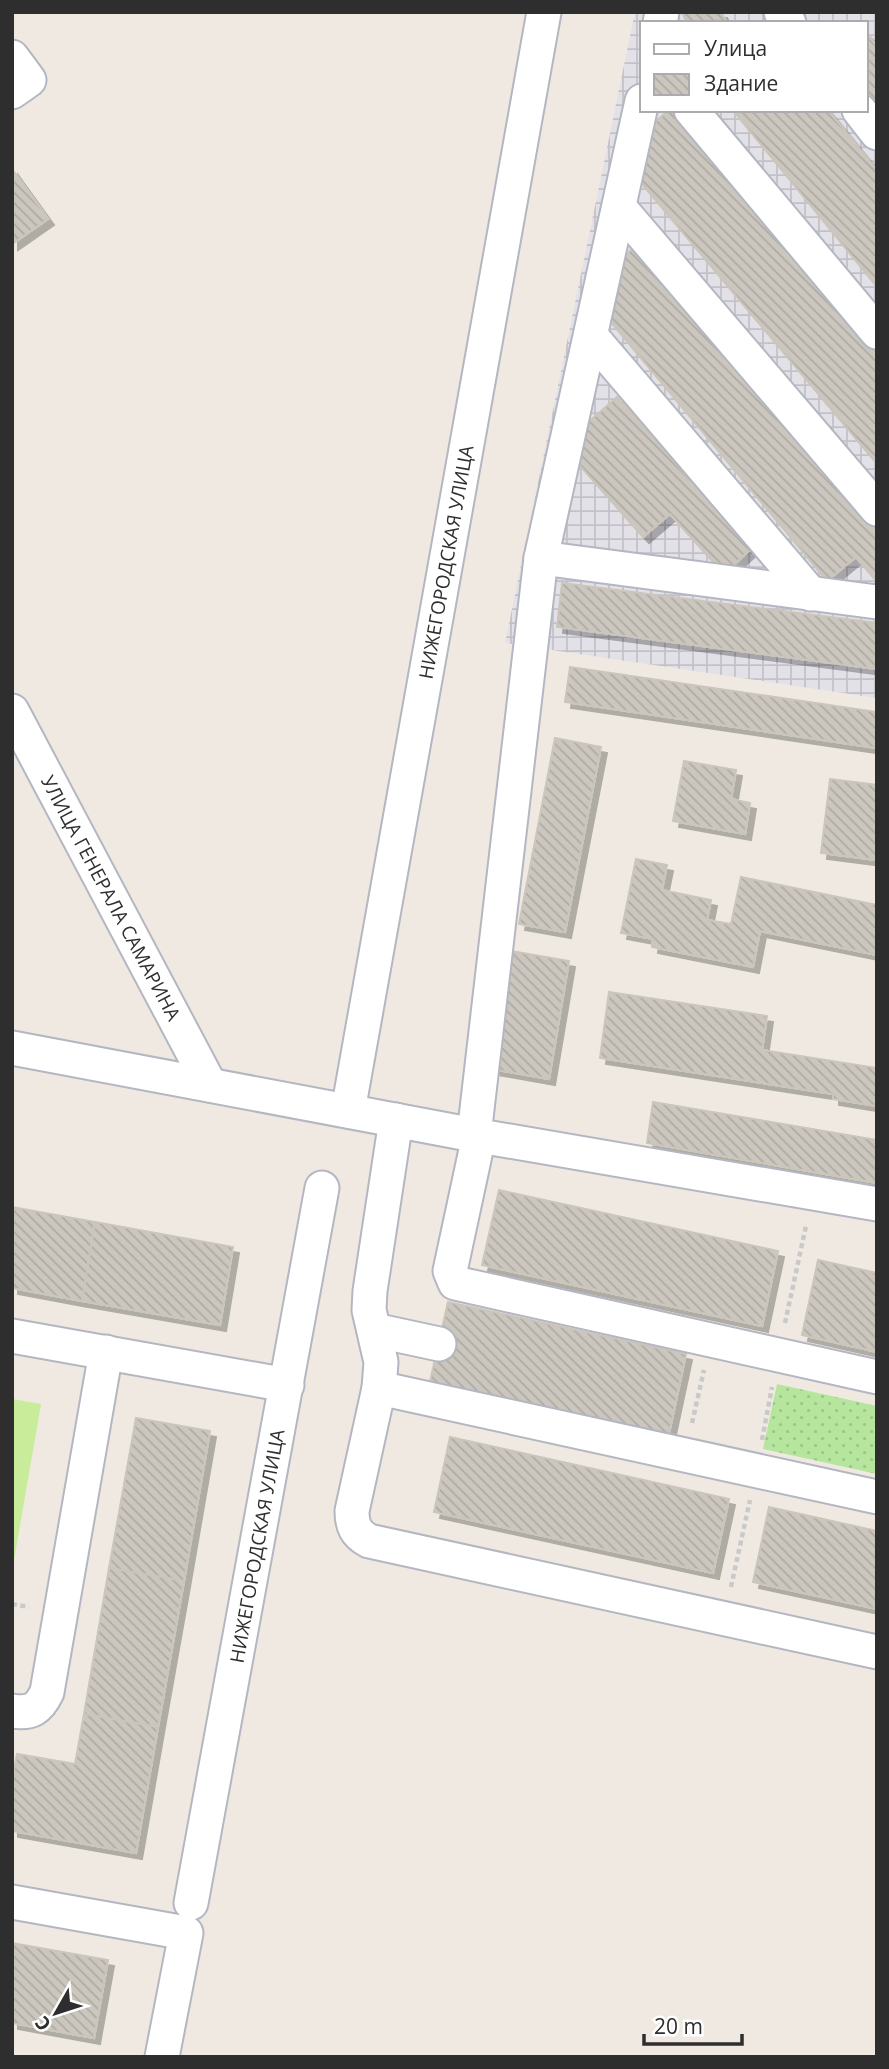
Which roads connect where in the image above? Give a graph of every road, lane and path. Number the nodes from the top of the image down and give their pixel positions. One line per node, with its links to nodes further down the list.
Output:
1 (544, 12): 18 (street, НИЖЕГОРОДСКАЯ УЛИЦА)
2 (12, 57): 3 (street)
3 (12, 92)
4 (640, 110): 8 (street)
5 (693, 112): 9 (street)
6 (861, 112): 7 (street)
7 (877, 132)
8 (619, 207): 10 (street); 11 (street)
9 (877, 332)
10 (591, 336): 12 (street); 13 (street)
11 (877, 509)
12 (541, 558): 13 (street); 20 (street)
13 (811, 594): 14 (street)
14 (877, 602)
15 (12, 711): 17 (street, УЛИЦА ГЕНЕРАЛА САМАРИНА)
16 (12, 1048): 17 (street)
17 (210, 1085): 18 (street)
18 (348, 1111): 19 (street)
19 (396, 1120): 20 (street); 24 (street)
20 (477, 1135): 22 (street); 26 (street)
21 (322, 1188): 31 (street, НИЖЕГОРОДСКАЯ УЛИЦА)
22 (813, 1194): 23 (street); 29 (path)
23 (877, 1204)
24 (374, 1330): 27 (street); 32 (street)
25 (12, 1336): 28 (street)
26 (710, 1340): 29 (street); 33 (path)
27 (439, 1344)
28 (106, 1352): 31 (street); 38 (street)
29 (778, 1355): 30 (street); 34 (path)
30 (877, 1377)
31 (287, 1385): 40 (street, НИЖЕГОРОДСКАЯ УЛИЦА)
32 (379, 1388): 33 (street); 36 (street)
33 (685, 1455): 34 (street)
34 (756, 1471): 35 (street); 36 (path)
35 (877, 1497)
36 (724, 1619): 37 (street)
37 (877, 1652)
38 (12, 1711)
39 (12, 1902): 40 (street)
40 (189, 1918): 41 (street, НИЖЕГОРОДСКАЯ УЛИЦА)
41 (162, 2057)

